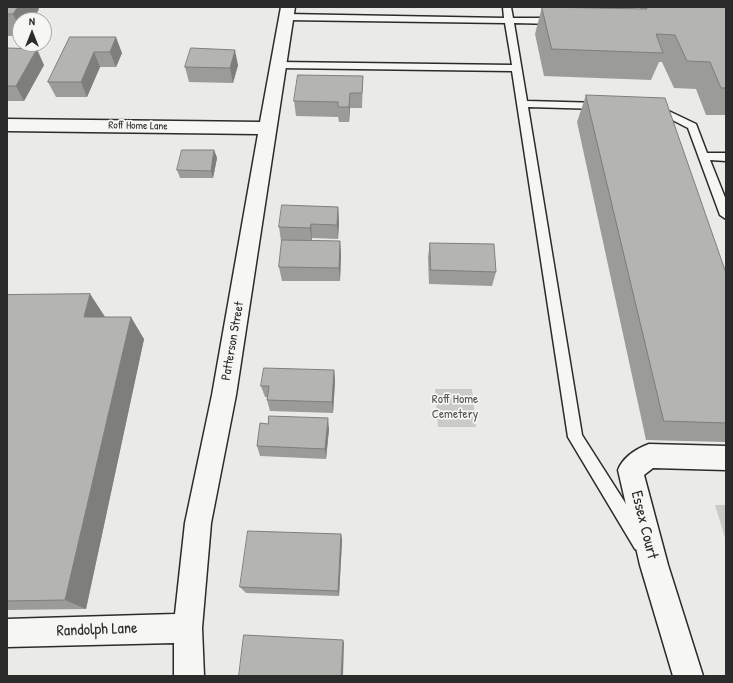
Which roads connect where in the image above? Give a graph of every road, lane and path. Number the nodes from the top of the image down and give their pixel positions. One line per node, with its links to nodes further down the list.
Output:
1 (507, 7): 3 (lane)
2 (287, 12): 3 (lane); 5 (street, Patterson Street)
3 (509, 20): 4 (lane); 6 (lane)
4 (562, 21)
5 (279, 65): 6 (lane); 11 (street, Patterson Street)
6 (516, 68): 7 (lane)
7 (523, 104): 8 (lane); 16 (lane)
8 (608, 106)
9 (646, 107): 12 (lane)
10 (7, 125): 11 (street, Roff Home Lane)
11 (269, 128): 17 (street, Patterson Street)
12 (704, 156): 13 (lane); 14 (lane)
13 (726, 157)
14 (726, 215)
15 (726, 458): 16 (street, Essex Court)
16 (654, 565): 20 (street, Essex Court)
17 (188, 628): 18 (street, Randolph Lane); 19 (street, Patterson Street)
18 (7, 633)
19 (189, 676)
20 (688, 676)

